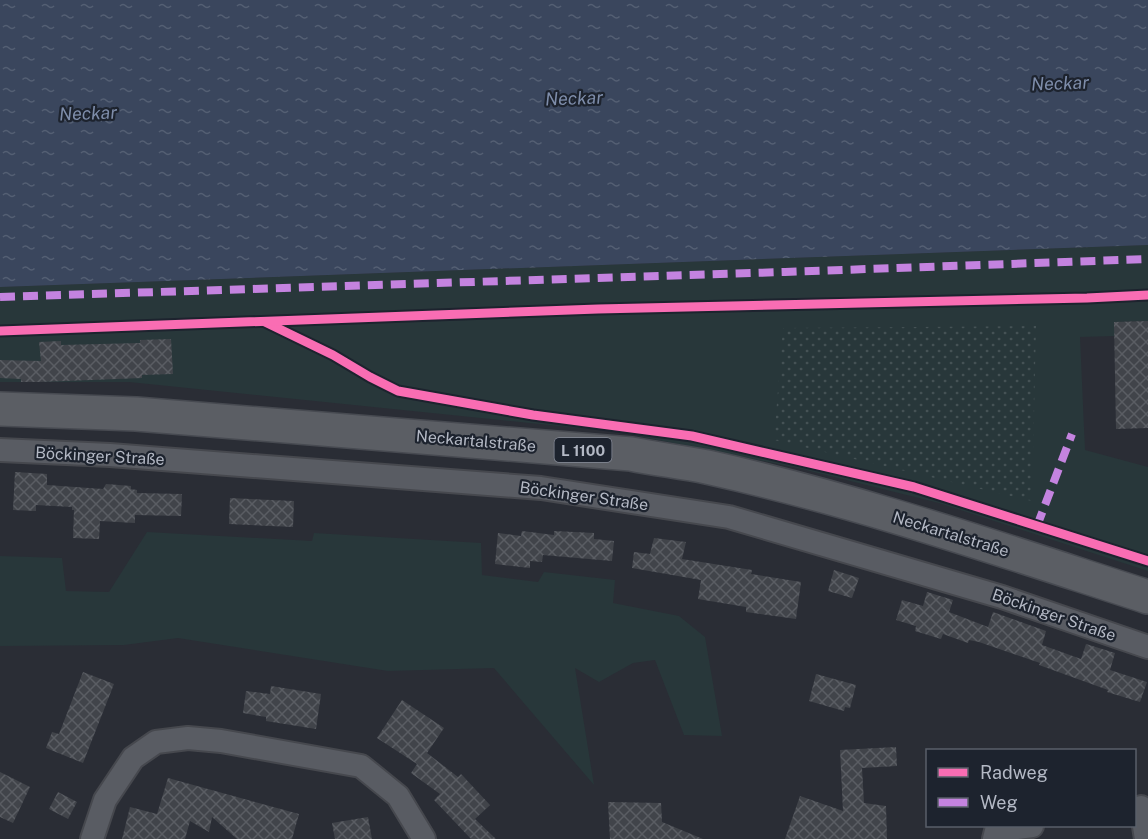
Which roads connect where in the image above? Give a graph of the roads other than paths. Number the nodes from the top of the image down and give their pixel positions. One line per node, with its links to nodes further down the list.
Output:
1 (0, 409): 3 (main road, Neckartalstraße / L 1100)
2 (0, 450): 4 (street, Böckinger Straße)
3 (1148, 597)
4 (1148, 648)
5 (1141, 807): 10 (street)
6 (1025, 827): 7 (street)
7 (995, 835)
8 (92, 839): 9 (street)
9 (424, 839)
10 (1146, 839)

